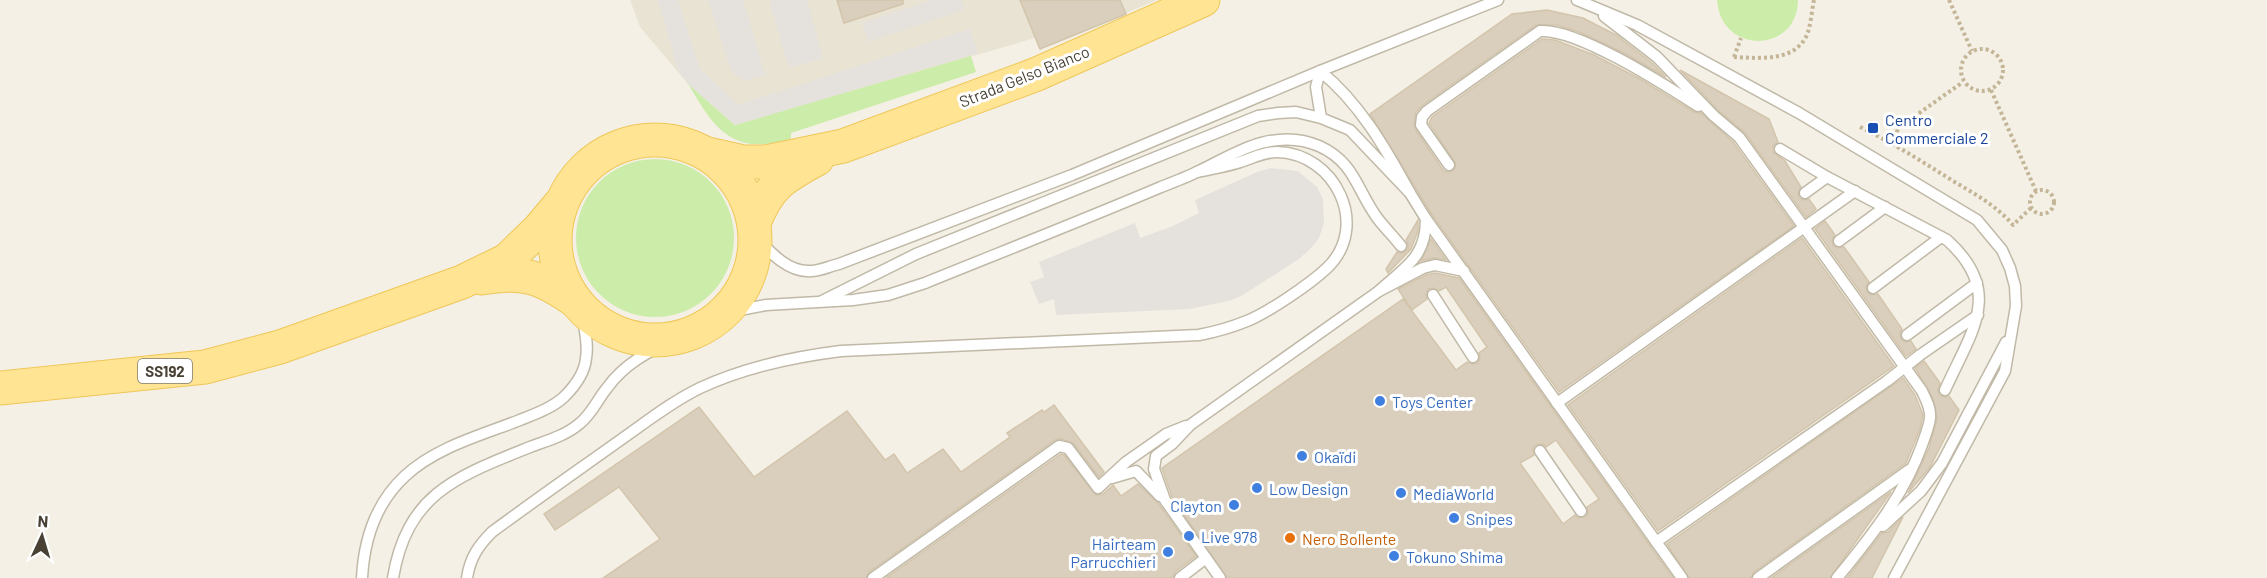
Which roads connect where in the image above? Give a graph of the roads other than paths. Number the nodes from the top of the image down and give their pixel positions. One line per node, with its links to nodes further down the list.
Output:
1 (1203, 0): 7 (main road, Strada Gelso Bianco)
2 (1498, 0): 4 (lane)
3 (1582, 2): 5 (lane); 34 (lane)
4 (1320, 71): 6 (lane); 14 (lane); 19 (lane)
5 (1714, 116): 10 (lane); 42 (lane)
6 (1321, 118): 14 (lane); 29 (lane)
7 (843, 146): 9 (main road, Strada Gelso Bianco); 19 (main road, Strada Gelso Bianco)
8 (1780, 148): 12 (lane)
9 (708, 154): 16 (main road); 19 (main road)
10 (1449, 165)
11 (1197, 172): 22 (lane); 29 (lane); 53 (lane)
12 (1827, 177): 13 (lane); 15 (lane)
13 (1855, 191): 17 (lane); 39 (lane)
14 (1410, 193): 18 (lane)
15 (1805, 193)
16 (561, 204): 24 (main road); 30 (main road)
17 (1885, 207): 20 (lane); 21 (lane)
18 (1426, 219): 23 (lane); 27 (lane)
19 (755, 230): 31 (main road)
20 (1941, 237): 25 (lane); 26 (lane)
21 (1839, 241)
22 (1401, 246)
23 (1464, 271): 27 (lane); 39 (lane)
24 (462, 282): 30 (main road); 37 (main road, SS192)
25 (1977, 283): 32 (lane); 33 (lane)
26 (1873, 288)
27 (1379, 291): 40 (lane)
28 (1433, 295): 36 (lane)
29 (822, 301): 31 (lane)
30 (577, 304): 35 (main road); 48 (lane)
31 (724, 313): 35 (main road)
32 (1978, 315): 38 (lane); 47 (lane)
33 (1906, 335)
34 (2010, 335): 46 (lane); 60 (lane)
35 (676, 338): 52 (lane)
36 (1473, 357)
37 (0, 388)
38 (1945, 390)
39 (1557, 403): 47 (lane)
40 (1190, 425): 43 (lane); 44 (lane)
41 (1540, 451): 45 (lane)
42 (1914, 467): 46 (lane); 58 (lane)
43 (1109, 479): 44 (lane); 54 (lane)
44 (1165, 500): 49 (lane)
45 (1581, 511)
46 (1872, 537): 59 (lane)
47 (1656, 542): 57 (lane)
48 (365, 549): 50 (lane); 51 (lane)
49 (1206, 558): 55 (lane); 56 (lane)
50 (354, 578)
51 (362, 578)
52 (393, 578)
53 (467, 578)
54 (873, 578)
55 (1180, 578)
56 (1220, 578)
57 (1682, 578)
58 (1758, 578)
59 (1837, 578)
60 (1894, 578)

